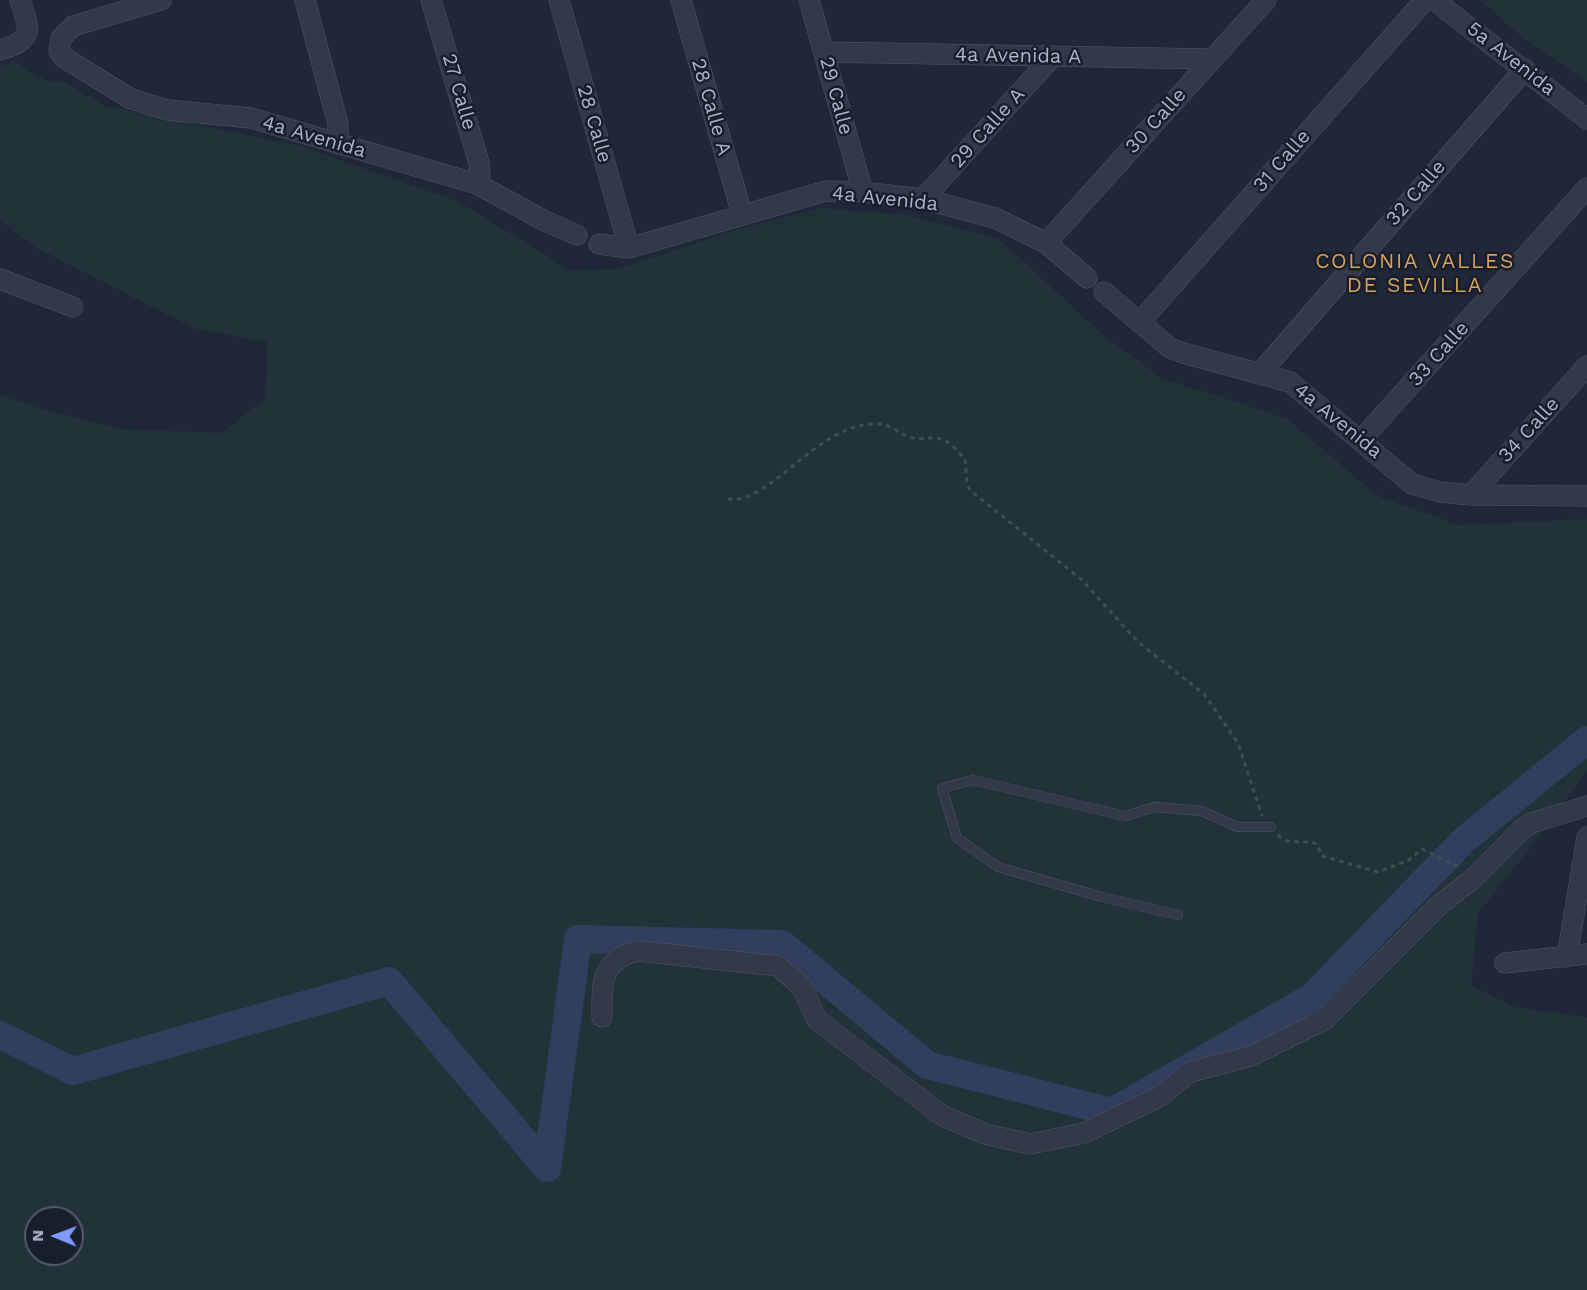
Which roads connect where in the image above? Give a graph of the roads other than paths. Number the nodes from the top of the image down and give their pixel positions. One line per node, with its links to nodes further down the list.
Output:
1 (21, 0): 11 (street)
2 (161, 0): 17 (street, 4a Avenida)
3 (305, 0): 17 (street)
4 (432, 0): 18 (street, 27 Calle)
5 (559, 0): 26 (street, 28 Calle)
6 (681, 0): 22 (street, 28 Calle A)
7 (809, 0): 12 (street, 29 Calle)
8 (1266, 0): 14 (street, 30 Calle)
9 (1425, 0): 31 (street, 31 Calle)
10 (1434, 0): 15 (street, 5a Avenida)
11 (0, 50)
12 (825, 52): 13 (street, 4a Avenida A); 20 (street, 29 Calle)
13 (1053, 56): 14 (street, 4a Avenida A); 21 (street, 29 Calle A)
14 (1212, 59): 24 (street, 30 Calle)
15 (1525, 69): 16 (street, 5a Avenida); 33 (street, 32 Calle)
16 (1587, 119)
17 (338, 144): 18 (street, 4a Avenida)
18 (477, 184): 23 (street, 4a Avenida)
19 (1587, 189): 34 (street, 33 Calle)
20 (862, 192): 21 (street, 4a Avenida); 22 (street, 4a Avenida)
21 (923, 199): 24 (street, 4a Avenida)
22 (742, 214): 26 (street, 4a Avenida)
23 (577, 235)
24 (1046, 243): 27 (street, 4a Avenida)
25 (599, 244): 26 (street, 4a Avenida)
26 (629, 248)
27 (1087, 278)
28 (0, 279): 30 (street)
29 (1104, 292): 31 (street, 4a Avenida)
30 (73, 307)
31 (1140, 322): 33 (street, 4a Avenida)
32 (1587, 366): 35 (street, 34 Calle)
33 (1261, 372): 34 (street, 4a Avenida)
34 (1362, 440): 35 (street, 4a Avenida)
35 (1471, 495): 36 (street, 4a Avenida)
36 (1587, 496)
37 (1587, 806): 44 (street)
38 (1271, 827): 40 (lane)
39 (1587, 837): 42 (street)
40 (1178, 915)
41 (1587, 954): 42 (street)
42 (1567, 957): 43 (street)
43 (1505, 963)
44 (602, 1017)

